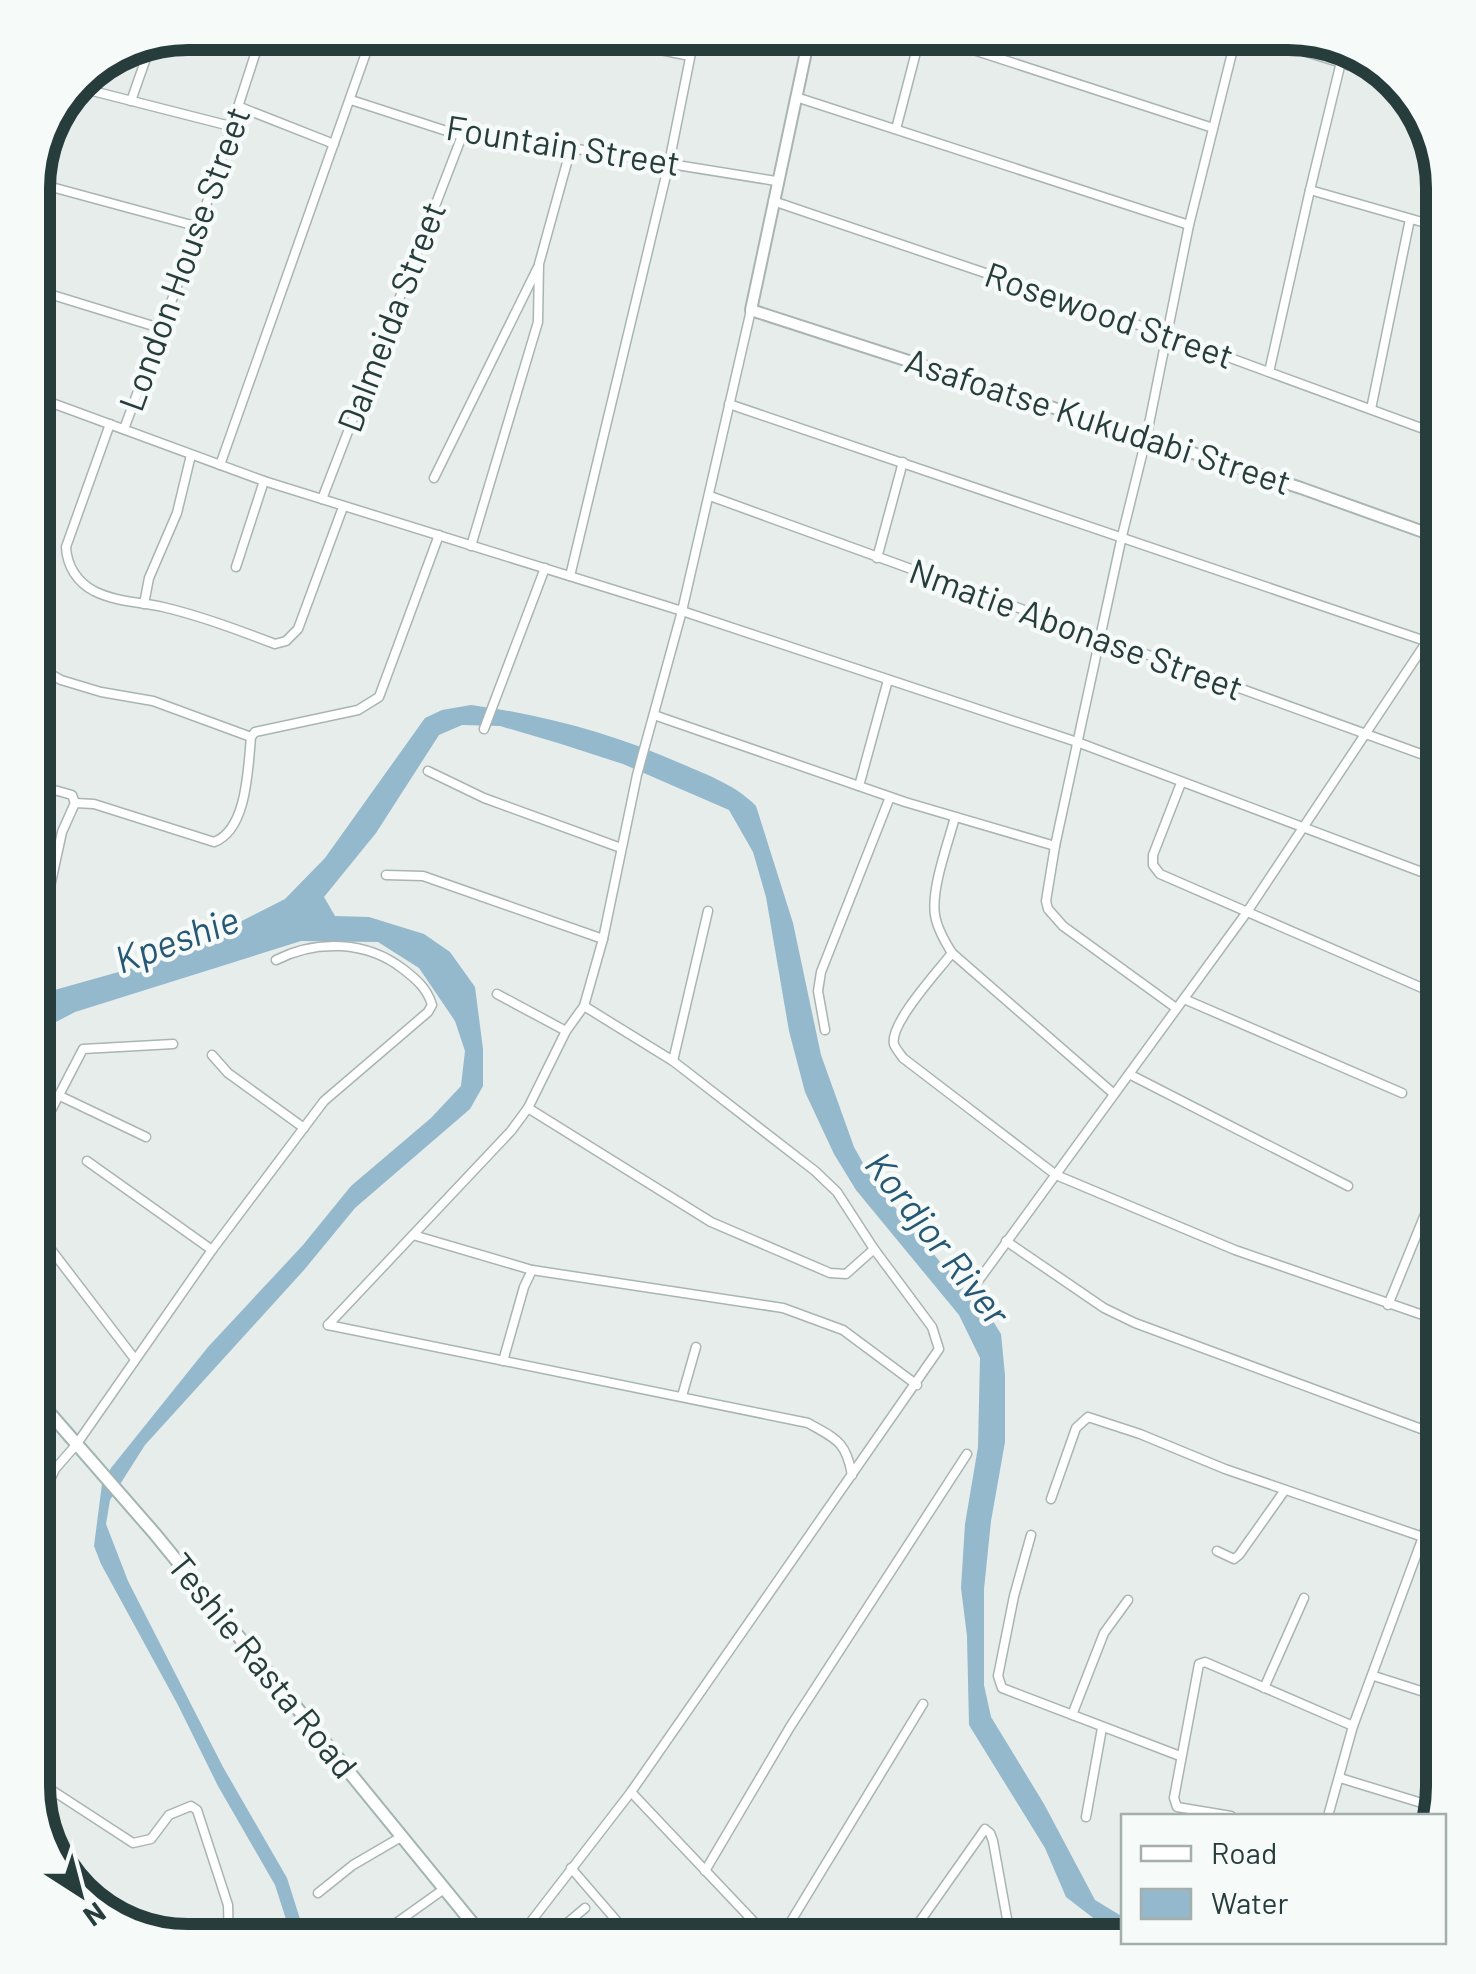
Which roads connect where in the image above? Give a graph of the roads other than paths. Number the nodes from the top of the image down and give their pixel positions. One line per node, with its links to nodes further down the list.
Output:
1 (257, 50): 19 (street, London House Street)
2 (367, 50): 17 (street)
3 (662, 50): 10 (street)
4 (691, 50): 10 (street)
5 (806, 50): 16 (street)
6 (917, 50): 22 (street)
7 (973, 50): 21 (street)
8 (1233, 50): 21 (street)
9 (1309, 52): 12 (street)
10 (690, 56): 26 (street)
11 (146, 57): 18 (street)
12 (1341, 62): 13 (street); 29 (street)
13 (1352, 66): 14 (street)
14 (1355, 67)
15 (90, 90): 18 (street)
16 (796, 97): 22 (street); 27 (street)
17 (352, 100): 23 (street, Fountain Street); 24 (street)
18 (131, 101): 20 (street)
19 (240, 107): 20 (street, London House Street); 24 (street)
20 (234, 127): 34 (street, London House Street)
21 (1213, 128): 33 (street)
22 (896, 129): 33 (street)
23 (462, 136): 25 (street, Fountain Street); 54 (street, Dalmeida Street)
24 (334, 144): 50 (street)
25 (571, 148): 26 (street, Fountain Street); 35 (street)
26 (668, 163): 27 (street, Fountain Street); 63 (street)
27 (776, 182): 30 (street)
28 (50, 187): 34 (street)
29 (1310, 190): 31 (street); 40 (street)
30 (772, 201): 37 (street); 39 (street, Rosewood Street)
31 (1410, 218): 32 (street); 43 (street)
32 (1426, 223)
33 (1189, 226): 39 (street)
34 (199, 227): 38 (street, London House Street)
35 (539, 264): 51 (street); 59 (street)
36 (50, 294): 38 (street)
37 (750, 310): 42 (street); 47 (street, Asafoatse Kukudabi Street)
38 (163, 329): 45 (street, London House Street)
39 (1166, 334): 40 (street, Rosewood Street); 47 (street)
40 (1269, 372): 43 (street, Rosewood Street)
41 (50, 402): 44 (street)
42 (729, 404): 49 (street); 53 (street)
43 (1371, 409): 46 (street, Rosewood Street)
44 (110, 424): 45 (street); 64 (street)
45 (124, 428): 48 (street)
46 (1426, 429)
47 (1146, 439): 56 (street, Asafoatse Kukudabi Street); 58 (street)
48 (191, 456): 50 (street); 64 (street)
49 (902, 462): 58 (street); 60 (street)
50 (220, 465): 52 (street)
51 (434, 478)
52 (264, 482): 54 (street); 61 (street)
53 (710, 496): 60 (street, Nmatie Abonase Street); 65 (street)
54 (322, 499): 55 (street)
55 (343, 507): 57 (street); 64 (street)
56 (1426, 533)
57 (439, 535): 59 (street); 74 (street)
58 (1122, 536): 66 (street); 67 (street)
59 (472, 546): 62 (street)
60 (877, 558): 66 (street, Nmatie Abonase Street)
61 (236, 568)
62 (546, 568): 63 (street); 72 (street)
63 (570, 576): 65 (street)
64 (144, 604)
65 (682, 611): 70 (street); 71 (street)
66 (1099, 640): 73 (street, Nmatie Abonase Street); 75 (street)
67 (1426, 640)
68 (1426, 644): 73 (street)
69 (50, 674): 74 (street)
70 (888, 680): 75 (street); 79 (street)
71 (654, 715): 79 (street); 86 (street)
72 (484, 729)
73 (1367, 735): 76 (street, Nmatie Abonase Street); 84 (street)
74 (251, 737): 82 (street)
75 (1077, 742): 78 (street); 85 (street)
76 (1426, 756)
77 (428, 771): 86 (street)
78 (1182, 782): 84 (street); 91 (street)
79 (859, 786): 81 (street)
80 (50, 789): 82 (street)
81 (890, 797): 83 (street); 100 (street)
82 (75, 803): 89 (street)
83 (955, 817): 85 (street); 93 (street)
84 (1305, 826): 87 (street); 91 (street)
85 (1055, 846): 99 (street)
86 (621, 848): 92 (street)
87 (1426, 873)
88 (386, 875): 92 (street)
89 (50, 887)
90 (708, 911): 104 (street)
91 (1247, 912): 95 (street); 97 (street)
92 (602, 939): 98 (street)
93 (952, 953): 107 (street); 114 (street)
94 (276, 960): 111 (street)
95 (1426, 989)
96 (497, 994): 101 (street)
97 (1184, 999): 99 (street); 106 (street)
98 (584, 1006): 101 (street); 104 (street)
99 (1176, 1008): 105 (street)
100 (825, 1030)
101 (566, 1031): 109 (street)
102 (173, 1044): 108 (street)
103 (212, 1055): 111 (street)
104 (673, 1061): 121 (street)
105 (1128, 1074): 107 (street); 115 (street)
106 (1402, 1093)
107 (1114, 1094): 114 (street)
108 (60, 1096): 110 (street); 112 (street)
109 (528, 1108): 117 (street); 121 (street)
110 (50, 1114)
111 (304, 1128): 120 (street)
112 (146, 1137)
113 (87, 1161): 120 (street)
114 (1056, 1175): 118 (street); 124 (street)
115 (1348, 1186)
116 (1426, 1213): 124 (street)
117 (413, 1235): 122 (street); 128 (street)
118 (1006, 1242): 123 (street); 132 (street)
119 (50, 1248): 127 (street)
120 (212, 1250): 127 (street)
121 (874, 1250): 129 (street)
122 (532, 1270): 128 (street); 129 (street)
123 (976, 1284)
124 (1388, 1305): 125 (street)
125 (1426, 1317)
126 (696, 1347): 130 (street)
127 (134, 1358): 133 (street)
128 (503, 1361): 130 (street)
129 (917, 1385): 135 (street)
130 (682, 1396): 135 (street)
131 (50, 1415): 133 (main road, Teshie Rasta Road)
132 (1426, 1429)
133 (76, 1445): 136 (street); 162 (main road, Teshie Rasta Road)
134 (966, 1454): 164 (street)
135 (852, 1475): 155 (street)
136 (50, 1479)
137 (1284, 1490): 138 (street); 141 (street); 142 (street)
138 (1052, 1500)
139 (1426, 1527): 141 (street)
140 (1032, 1535): 149 (street)
141 (1423, 1537): 145 (street)
142 (1217, 1551)
143 (1304, 1598): 146 (street)
144 (1128, 1600): 149 (street)
145 (1374, 1676): 147 (street); 150 (street)
146 (1264, 1688): 150 (street); 152 (street)
147 (1426, 1692)
148 (923, 1704): 175 (street)
149 (1072, 1716): 151 (street)
150 (1353, 1726): 153 (street)
151 (1102, 1728): 152 (street); 161 (street)
152 (1180, 1756): 157 (street)
153 (1340, 1778): 156 (street); 160 (street)
154 (50, 1789): 168 (street)
155 (631, 1792): 163 (street); 164 (street)
156 (1425, 1804)
157 (1177, 1807): 158 (street); 159 (street)
158 (1173, 1814)
159 (1219, 1814)
160 (1329, 1814)
161 (1086, 1816)
162 (401, 1837): 165 (main road, Teshie Rasta Road); 166 (street)
163 (571, 1868): 171 (street); 173 (street)
164 (705, 1871): 174 (street)
165 (444, 1889): 169 (street); 170 (main road, Teshie Rasta Road)
166 (318, 1893)
167 (585, 1908): 172 (street)
168 (229, 1924)
169 (396, 1924)
170 (473, 1924)
171 (529, 1924)
172 (566, 1924)
173 (619, 1924)
174 (759, 1924)
175 (787, 1924)
176 (919, 1924): 177 (street)
177 (1008, 1924)

